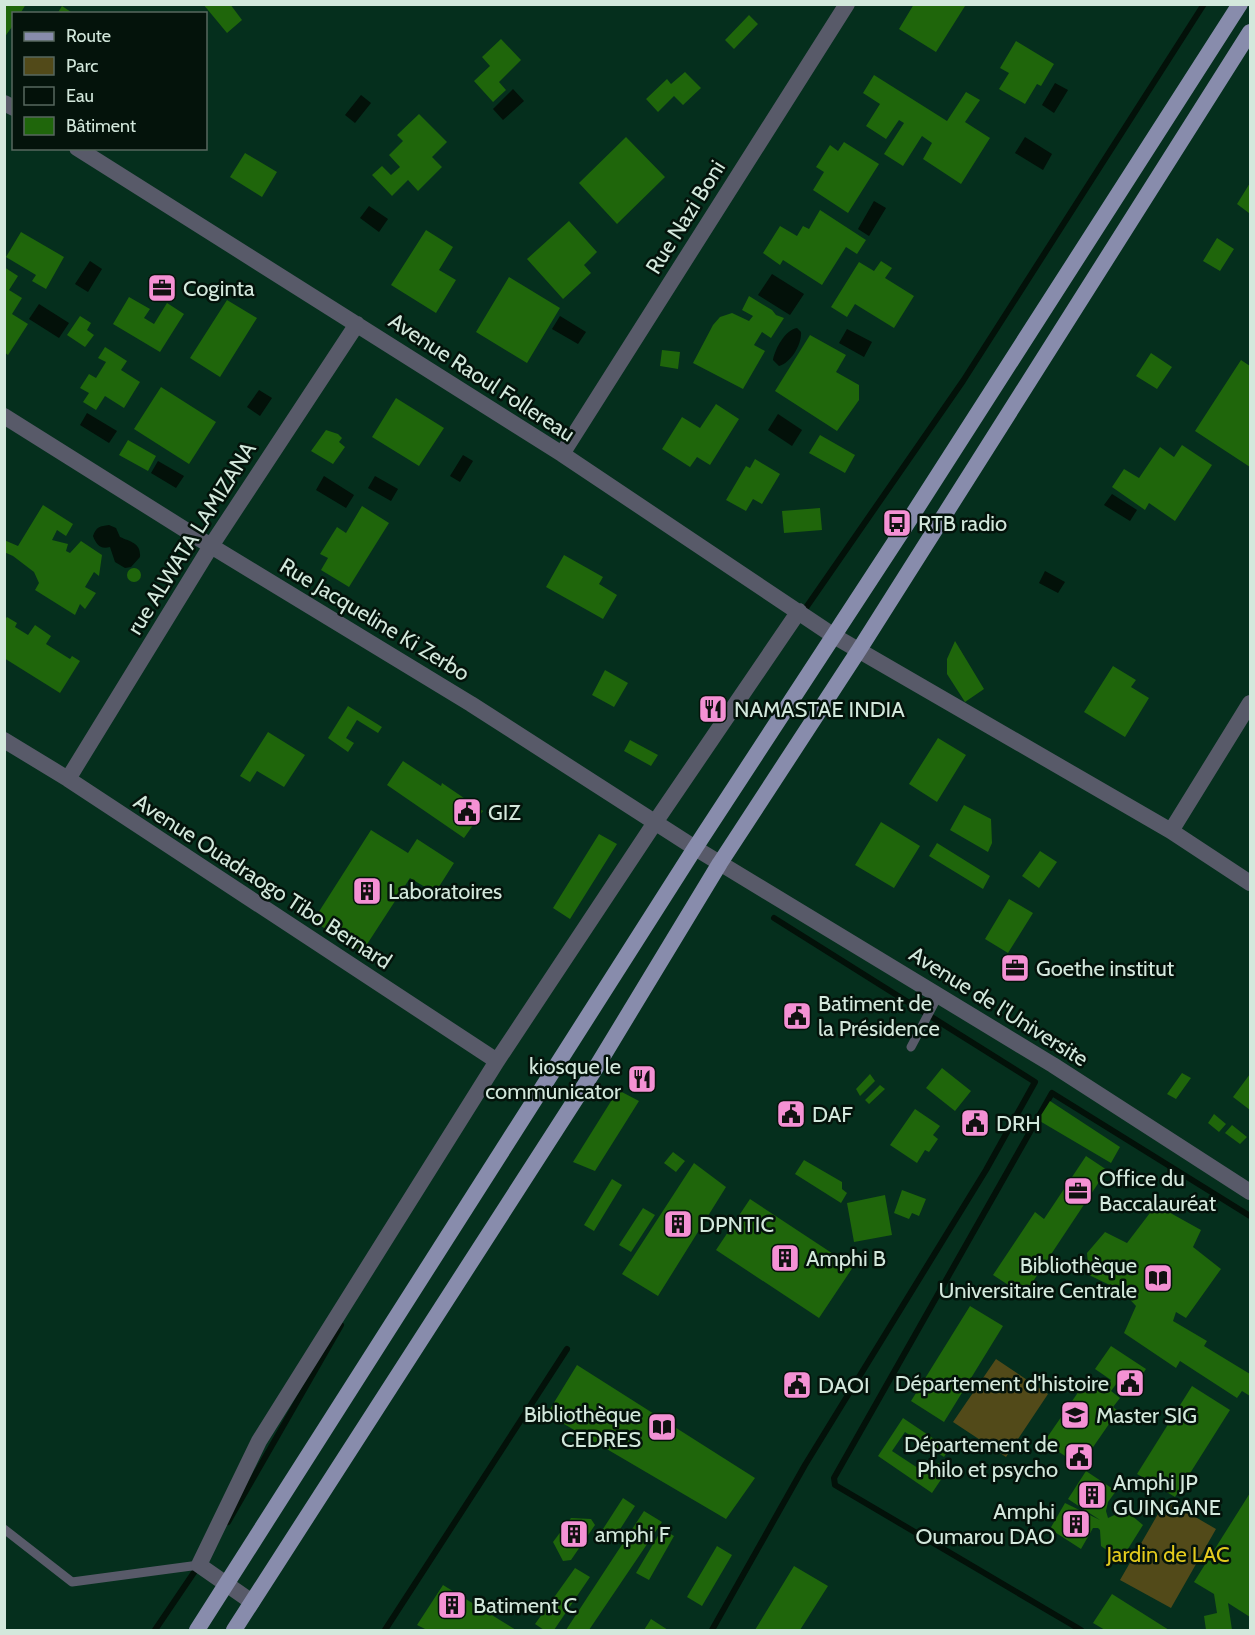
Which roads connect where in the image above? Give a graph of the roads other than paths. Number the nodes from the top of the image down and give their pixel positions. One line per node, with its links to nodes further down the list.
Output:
1 (847, 4): 7 (street, Rue Nazi Boni)
2 (1240, 4): 10 (main road)
3 (1251, 32): 11 (main road)
4 (80, 150): 5 (street, Avenue Raoul Follereau)
5 (357, 324): 7 (street, Avenue Raoul Follereau); 8 (street, rue ALWATA LAMIZANA)
6 (4, 416): 8 (street, Rue Jacqueline Ki Zerbo)
7 (562, 454): 9 (street, Avenue Raoul Follereau)
8 (211, 546): 14 (street, rue ALWATA LAMIZANA); 15 (street, Rue Jacqueline Ki Zerbo)
9 (799, 611): 10 (street, Avenue Raoul Follereau); 15 (street)
10 (834, 636): 11 (street, Avenue Raoul Follereau); 17 (main road)
11 (859, 650): 16 (street, Avenue Raoul Follereau); 18 (main road)
12 (1251, 703): 16 (street)
13 (4, 740): 14 (street, Avenue Ouadraogo Tibo Bernard)
14 (68, 779): 22 (street, Avenue Ouadraogo Tibo Bernard)
15 (656, 821): 17 (street, Rue Jacqueline Ki Zerbo); 22 (street)
16 (1170, 831): 19 (street, Avenue Raoul Follereau)
17 (695, 848): 18 (street, Rue Jacqueline Ki Zerbo); 26 (main road)
18 (720, 863): 20 (street, Avenue de l'Universite); 27 (main road)
19 (1251, 883)
20 (939, 994): 21 (lane); 23 (street, Avenue de l'Universite)
21 (911, 1047)
22 (497, 1061): 25 (street)
23 (1251, 1192)
24 (4, 1529): 25 (lane)
25 (199, 1565): 26 (street)
26 (227, 1583): 27 (street); 28 (main road)
27 (252, 1602): 29 (main road)
28 (196, 1630)
29 (234, 1630)

